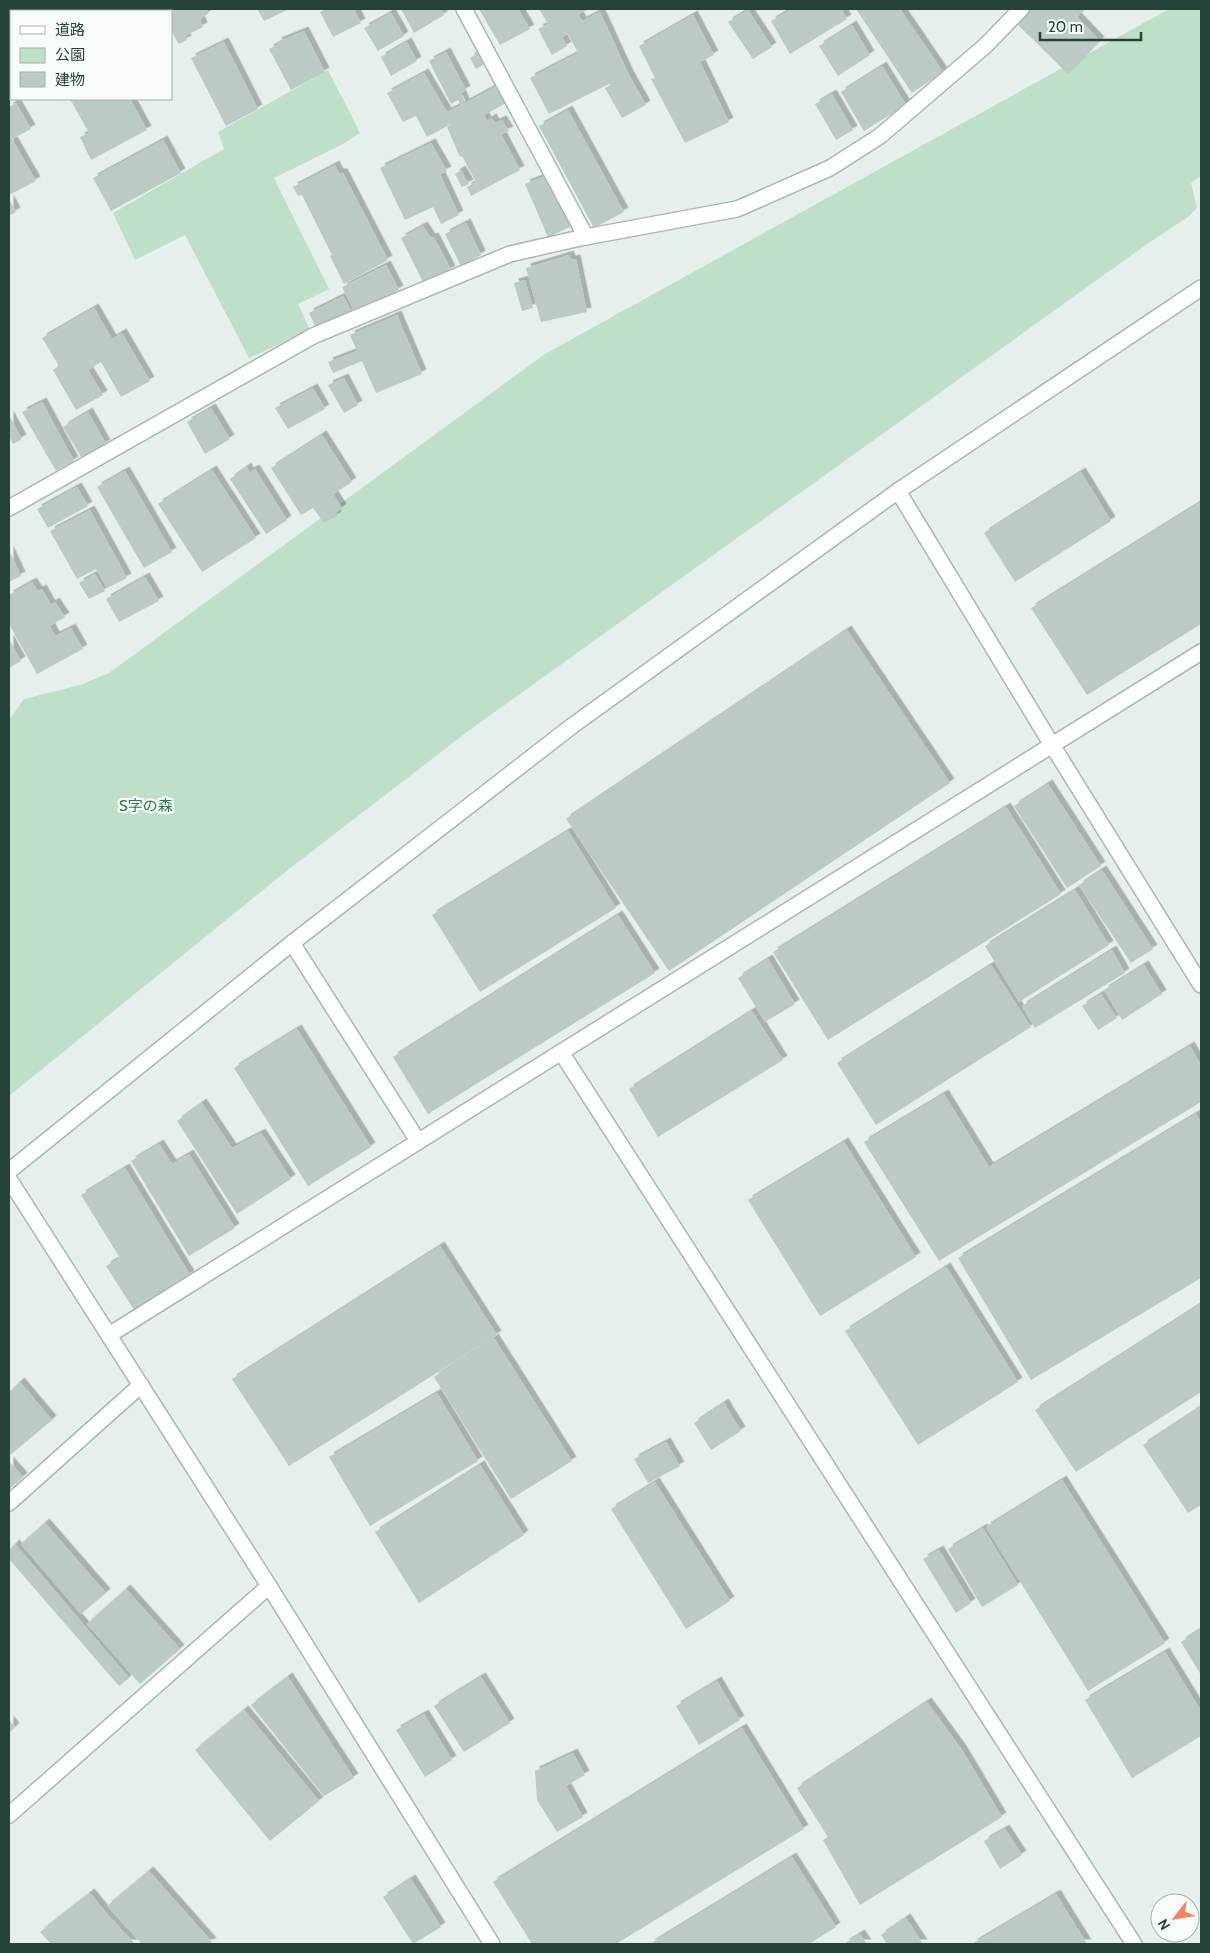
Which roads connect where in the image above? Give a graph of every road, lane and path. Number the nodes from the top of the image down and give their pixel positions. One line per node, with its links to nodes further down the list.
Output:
1 (464, 9): 3 (street)
2 (1022, 9): 3 (street)
3 (586, 237): 6 (street)
4 (1201, 288): 5 (street)
5 (898, 492): 8 (street); 9 (street)
6 (9, 508)
7 (1201, 652): 8 (street)
8 (1052, 745): 10 (street); 11 (street)
9 (292, 943): 12 (street); 13 (street)
10 (1201, 985)
11 (561, 1052): 12 (street); 21 (street)
12 (418, 1141): 15 (street)
13 (9, 1171)
14 (9, 1179): 15 (street)
15 (109, 1334): 16 (street)
16 (141, 1385): 17 (street); 18 (street)
17 (9, 1504)
18 (269, 1586): 19 (street); 20 (street)
19 (9, 1816)
20 (492, 1944)
21 (1134, 1944)

